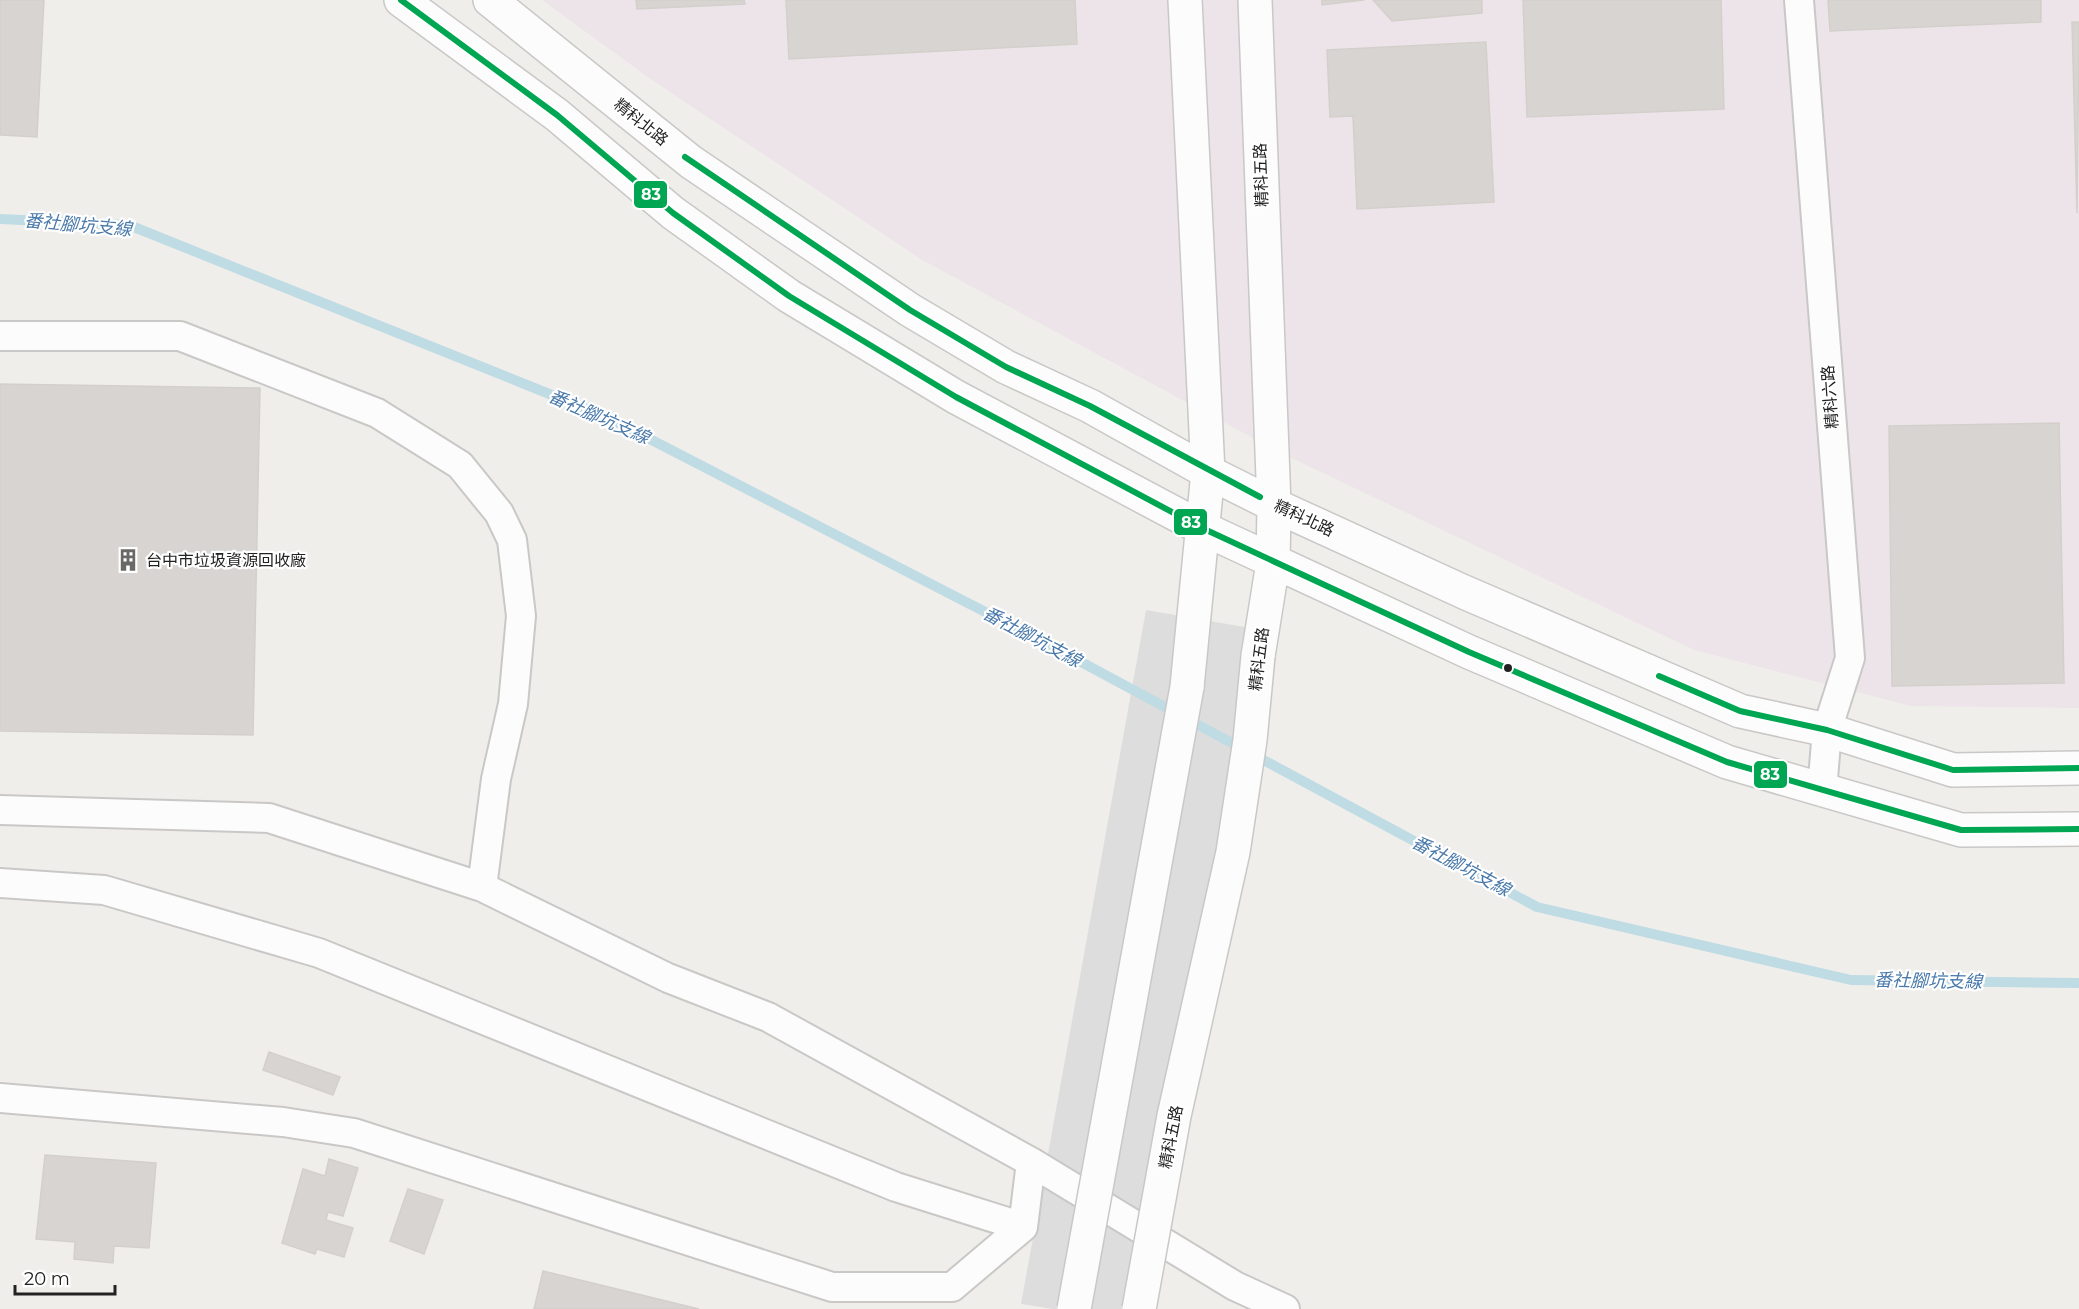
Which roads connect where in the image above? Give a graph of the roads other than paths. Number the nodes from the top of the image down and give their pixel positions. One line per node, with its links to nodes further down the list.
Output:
1 (401, 0): 9 (street)
2 (490, 0): 7 (street, 精科北路)
3 (1185, 0): 7 (street)
4 (1255, 0): 8 (street, 精科五路)
5 (1799, 0): 11 (street, 精科六路)
6 (0, 336): 17 (street)
7 (1208, 472): 8 (street, 精科北路); 9 (street)
8 (1274, 505): 10 (street, 精科五路); 11 (street, 精科北路)
9 (1202, 528): 10 (street); 21 (street, bridge)
10 (1273, 563): 13 (street); 22 (street, 精科五路, bridge)
11 (1827, 730): 12 (street, 精科北路); 13 (street, 精科六路)
12 (2079, 768)
13 (1822, 791): 15 (street)
14 (0, 810): 17 (street)
15 (2079, 829)
16 (0, 883): 20 (street)
17 (482, 887): 19 (street)
18 (0, 1098): 20 (street)
19 (1030, 1162): 20 (street); 23 (street)
20 (1023, 1227)
21 (1074, 1309)
22 (1139, 1309)
23 (1285, 1309)

